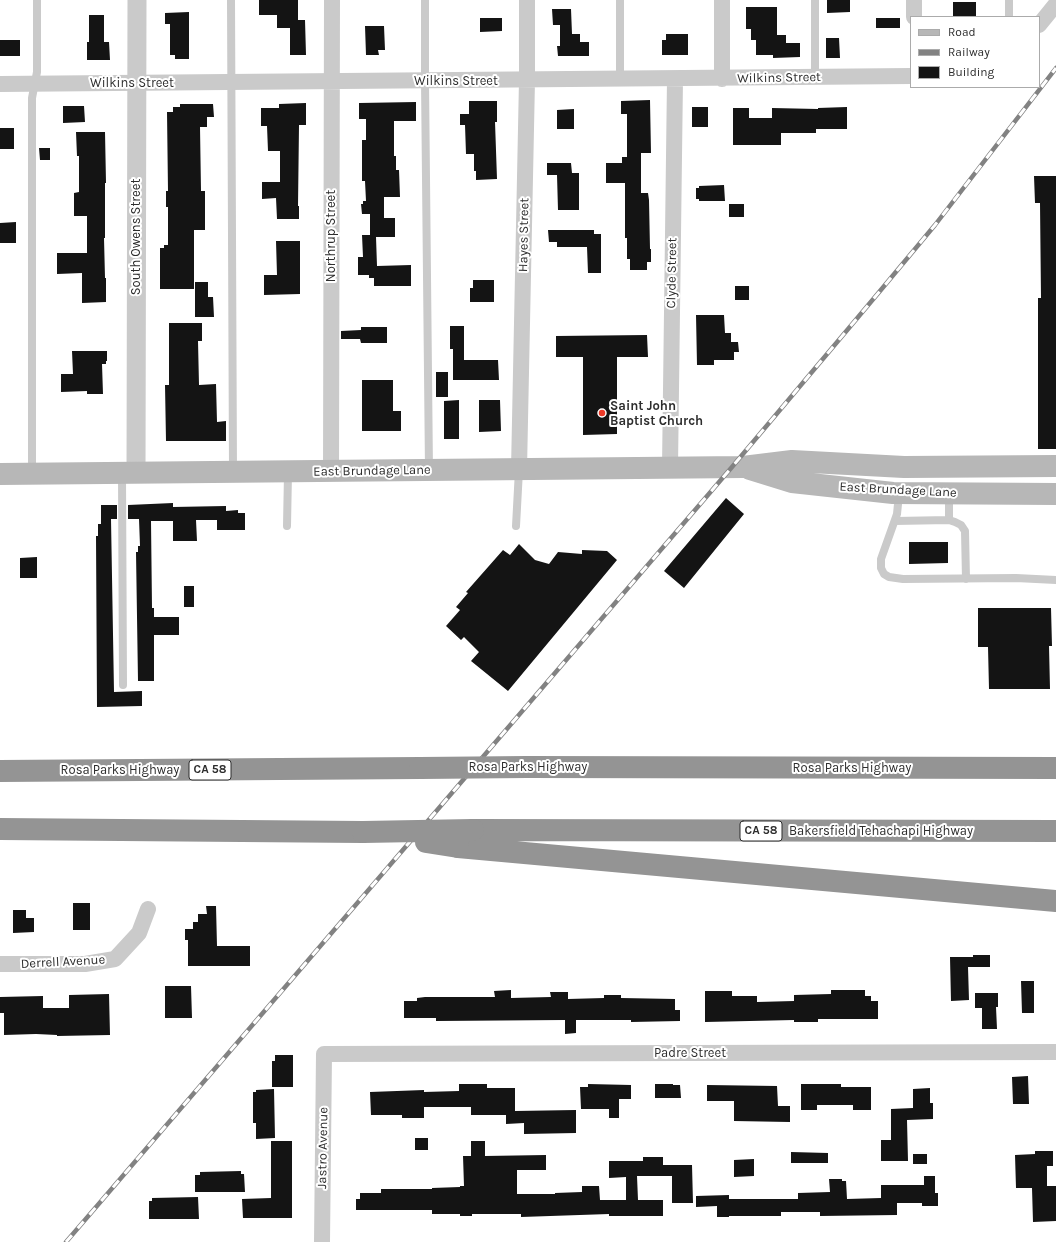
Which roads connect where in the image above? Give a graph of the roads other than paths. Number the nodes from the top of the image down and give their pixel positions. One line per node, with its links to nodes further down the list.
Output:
1 (37, 0): 27 (lane)
2 (137, 0): 24 (street, South Owens Street)
3 (231, 0): 25 (lane)
4 (332, 0): 23 (street, Northrup Street)
5 (425, 0): 22 (lane)
6 (527, 0): 20 (street, Hayes Street)
7 (620, 0): 21 (lane)
8 (722, 0): 19 (street)
9 (816, 0): 17 (lane)
10 (914, 0): 13 (street)
11 (1009, 0): 14 (lane)
12 (1056, 4): 15 (street)
13 (914, 16)
14 (1009, 16)
15 (1040, 23)
16 (910, 76): 17 (street, Wilkins Street)
17 (815, 78): 19 (street, Wilkins Street)
18 (675, 79): 19 (street, Wilkins Street); 21 (street, Wilkins Street); 29 (street, Clyde Street)
19 (722, 79)
20 (527, 80): 21 (street, Wilkins Street); 22 (street, Wilkins Street); 31 (street, Hayes Street)
21 (620, 80)
22 (425, 81): 23 (street, Wilkins Street); 32 (lane)
23 (332, 82): 25 (street, Wilkins Street); 34 (street, Northrup Street)
24 (137, 83): 25 (street, Wilkins Street); 27 (street, Wilkins Street); 35 (street, South Owens Street)
25 (231, 83): 36 (lane)
26 (0, 84): 27 (street, Wilkins Street)
27 (34, 84): 38 (lane)
28 (1056, 466): 30 (main road, East Brundage Lane)
29 (670, 467): 30 (main road, East Brundage Lane); 31 (main road, East Brundage Lane)
30 (743, 467): 39 (main road, East Brundage Lane)
31 (519, 469): 32 (main road, East Brundage Lane); 45 (lane)
32 (429, 470): 34 (main road, East Brundage Lane)
33 (288, 472): 34 (main road, East Brundage Lane); 36 (main road, East Brundage Lane); 44 (lane)
34 (331, 472)
35 (129, 473): 36 (main road, East Brundage Lane); 38 (main road, East Brundage Lane); 48 (lane)
36 (233, 473)
37 (0, 474): 38 (main road, East Brundage Lane)
38 (32, 474)
39 (899, 493): 40 (main road, East Brundage Lane); 43 (lane)
40 (949, 494): 41 (main road, East Brundage Lane); 42 (lane)
41 (1056, 494)
42 (949, 520): 43 (lane); 46 (lane)
43 (895, 521): 46 (lane)
44 (287, 526)
45 (516, 526)
46 (966, 579): 47 (lane)
47 (1056, 580)
48 (123, 685)
49 (1051, 768): 50 (highway, Rosa Parks Highway / CA 58, bridge)
50 (0, 771)
51 (0, 829): 53 (highway, CA 58)
52 (1052, 831): 53 (highway, Bakersfield Tehachapi Highway / CA 58, bridge)
53 (363, 832): 54 (highway, bridge)
54 (1056, 901)
55 (148, 909): 56 (street, Derrell Avenue)
56 (0, 964)
57 (1056, 1052): 58 (street, Padre Street)
58 (324, 1054): 59 (street, Jastro Avenue)
59 (322, 1242)

